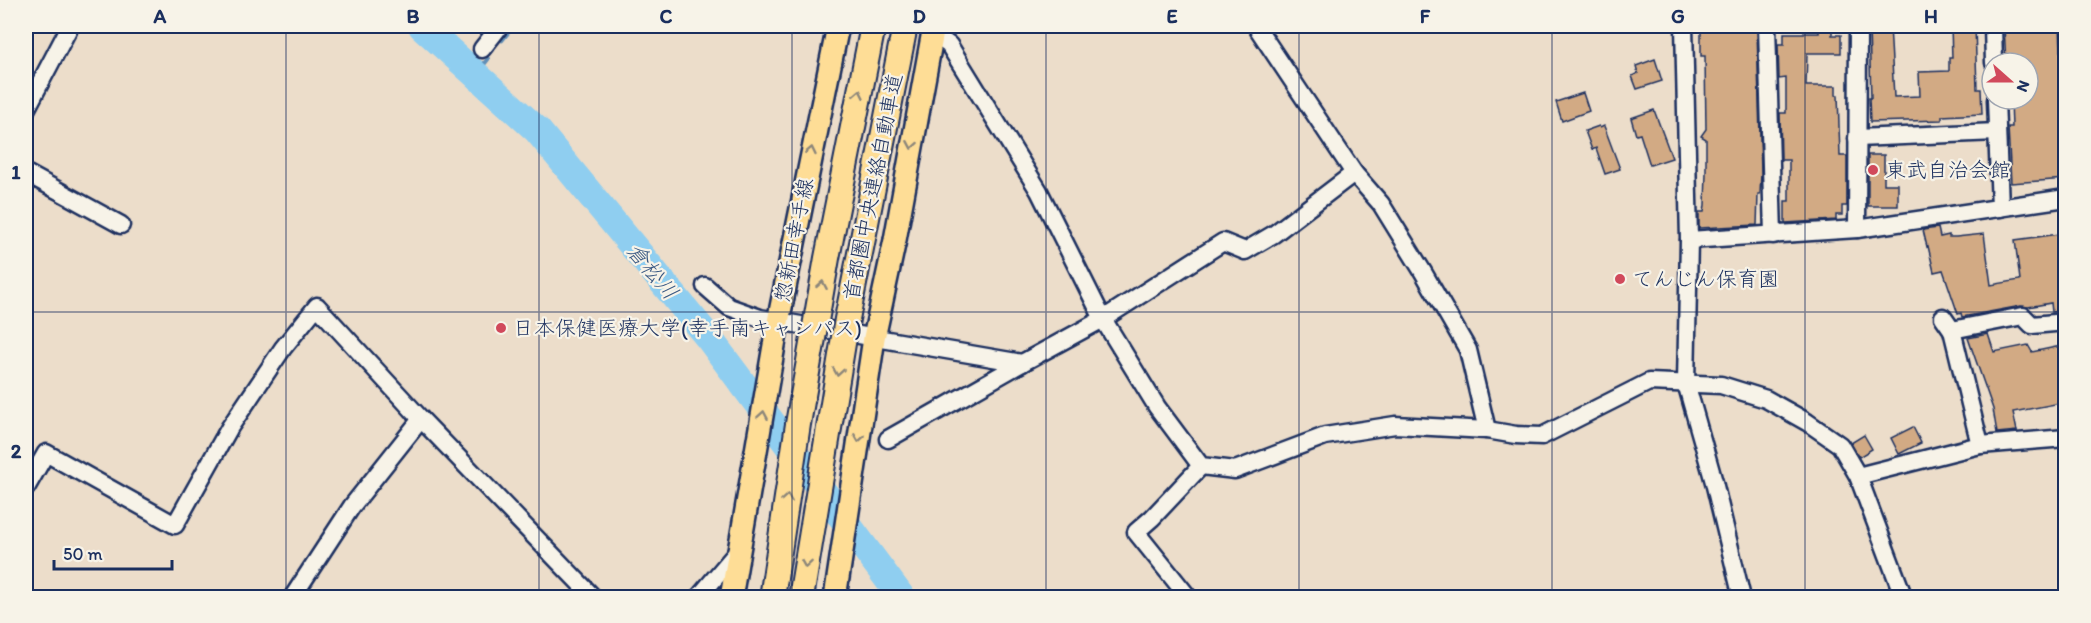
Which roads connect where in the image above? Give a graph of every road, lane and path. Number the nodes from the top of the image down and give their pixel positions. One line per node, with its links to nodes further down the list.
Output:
1 (70, 26): 14 (street)
2 (500, 26): 12 (street)
3 (838, 26): 29 (main road, 惣新田幸手線, one-way to 3)
4 (873, 26): 47 (highway, 首都圏中央連絡自動車道, one-way to 4, bridge)
5 (905, 26): 48 (highway, 首都圏中央連絡自動車道, one-way to 48, bridge)
6 (1256, 26): 19 (street)
7 (1684, 26): 26 (street)
8 (1767, 26): 25 (street)
9 (1858, 26): 18 (street)
10 (1993, 26): 13 (street)
11 (933, 29): 28 (street); 31 (main road, one-way to 31)
12 (482, 49)
13 (1994, 51)
14 (33, 79): 15 (street)
15 (26, 110)
16 (1996, 111): 17 (street)
17 (1997, 132): 18 (street); 22 (street)
18 (1857, 138): 24 (street)
19 (1354, 173): 28 (street); 35 (street)
20 (26, 174): 23 (street)
21 (2066, 198): 22 (street)
22 (2000, 208): 24 (street)
23 (121, 225)
24 (1857, 229): 25 (street)
25 (1773, 235): 26 (street)
26 (1689, 240): 33 (street)
27 (705, 286): 29 (street)
28 (1103, 319): 32 (street); 39 (street)
29 (778, 322): 31 (street); 42 (main road, 惣新田幸手線, one-way to 29)
30 (2066, 322): 38 (street)
31 (874, 338): 32 (street); 49 (main road, one-way to 49)
32 (1022, 363): 37 (street)
33 (1686, 384): 35 (street); 40 (street); 51 (street)
34 (422, 419): 41 (street); 43 (street); 44 (street)
35 (1487, 430): 39 (street)
36 (2066, 438): 38 (street)
37 (888, 439)
38 (1980, 445): 40 (street)
39 (1201, 466): 50 (street)
40 (1858, 476): 52 (street)
41 (26, 488)
42 (738, 551): 45 (street); 46 (main road, 惣新田幸手線)
43 (292, 597)
44 (594, 597)
45 (698, 597)
46 (731, 597)
47 (772, 597)
48 (801, 597)
49 (835, 597)
50 (1189, 597)
51 (1742, 597)
52 (1904, 597)

